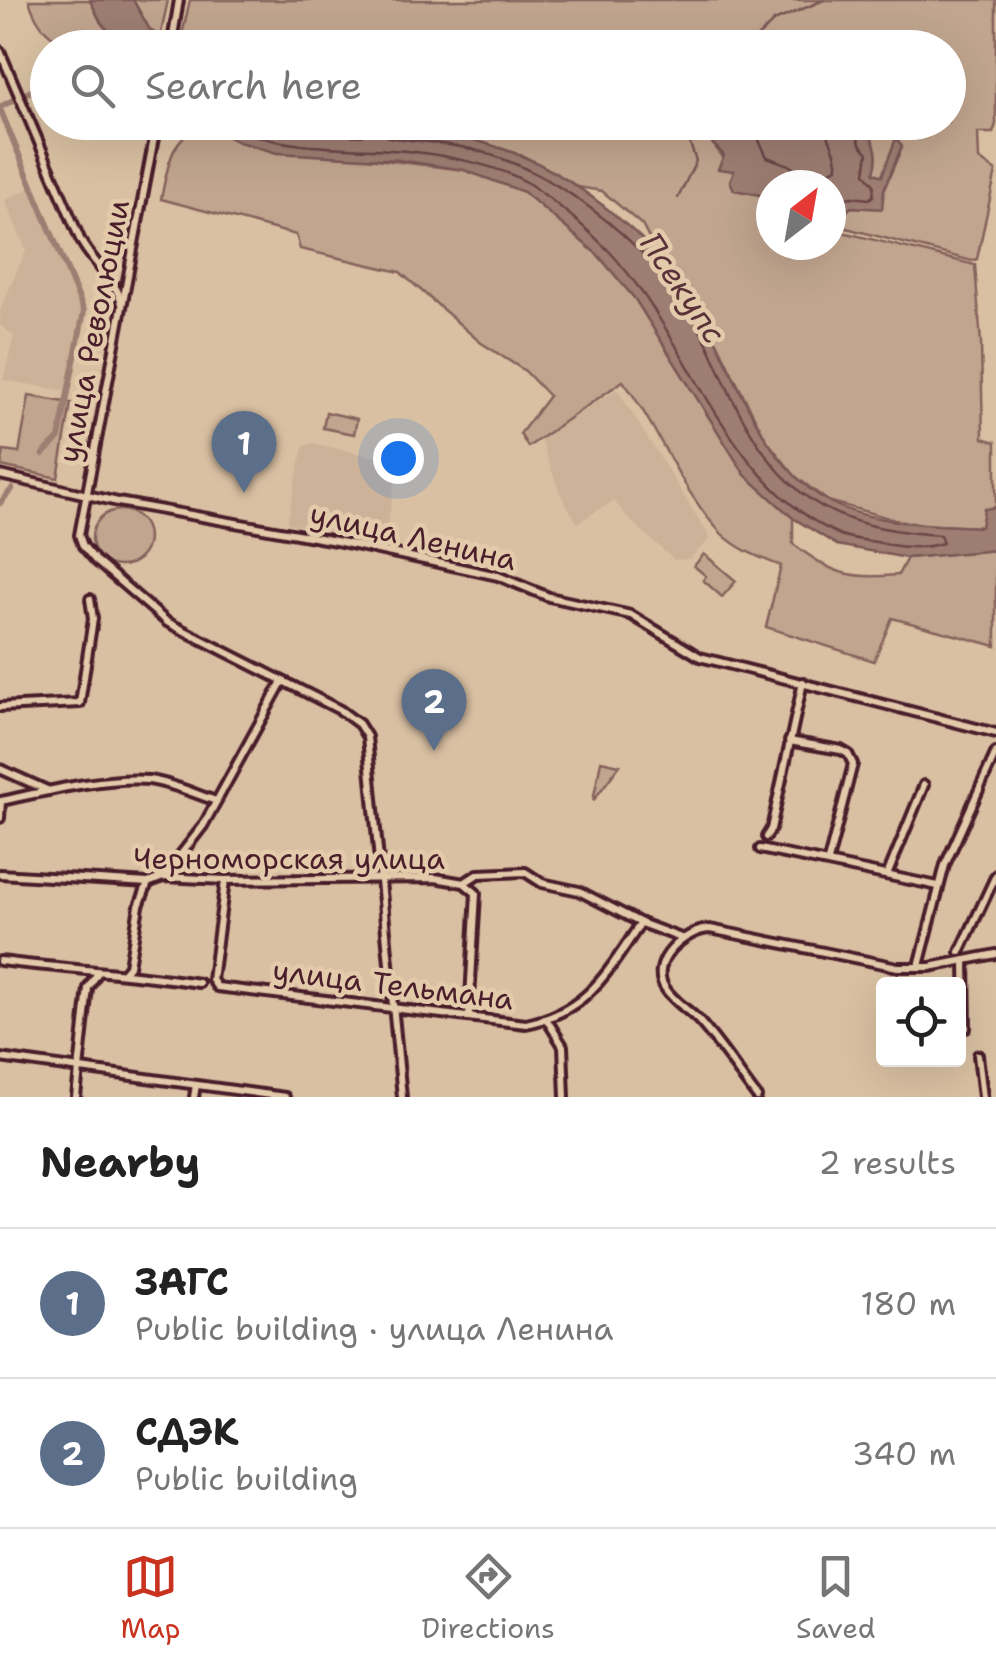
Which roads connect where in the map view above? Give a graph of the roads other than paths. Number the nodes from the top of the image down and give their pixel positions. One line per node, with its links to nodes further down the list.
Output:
1 (180, 0): 2 (street)
2 (174, 30)
3 (0, 50): 4 (street)
4 (3, 64): 5 (street)
5 (30, 126)
6 (36, 140): 9 (street)
7 (154, 140): 8 (street, улица Революции)
8 (131, 273): 9 (street); 10 (street, улица Революции)
9 (107, 277): 10 (street)
10 (122, 310): 12 (street, улица Революции)
11 (0, 475): 12 (street, улица Ленина)
12 (86, 494): 14 (street, улица Революции); 15 (street, улица Ленина)
13 (90, 599): 16 (street)
14 (282, 682): 24 (street); 34 (street)
15 (803, 682): 17 (street, улица Ленина); 18 (street)
16 (0, 707)
17 (996, 732)
18 (789, 742): 26 (street); 28 (street)
19 (996, 752): 37 (street)
20 (0, 769): 22 (street)
21 (924, 785): 29 (street)
22 (50, 791): 23 (street); 24 (street)
23 (1, 800): 25 (street)
24 (216, 802): 32 (street)
25 (0, 818)
26 (766, 837)
27 (760, 850): 28 (street)
28 (828, 861): 29 (street)
29 (888, 873): 37 (street)
30 (0, 874): 35 (street, Черноморская улица)
31 (996, 874): 41 (street)
32 (163, 877): 33 (street, Черноморская улица); 35 (street, Черноморская улица)
33 (225, 880): 34 (street, Черноморская улица); 48 (street, улица Тельмана)
34 (381, 880): 36 (street, Черноморская улица); 48 (street)
35 (148, 883): 44 (street)
36 (464, 884): 38 (street, Черноморская улица); 49 (street)
37 (938, 886): 43 (street)
38 (641, 923): 39 (street, Черноморская улица); 50 (street, улица Тельмана)
39 (681, 938): 43 (street); 60 (street)
40 (996, 954): 41 (street)
41 (962, 956): 43 (street); 46 (street)
42 (0, 961): 45 (street)
43 (919, 967)
44 (124, 972): 45 (street); 47 (street)
45 (98, 973): 53 (street)
46 (963, 977)
47 (198, 983)
48 (392, 1009): 49 (street, улица Тельмана); 58 (street)
49 (469, 1016): 50 (street, улица Тельмана)
50 (547, 1020): 59 (street)
51 (978, 1055): 61 (street)
52 (0, 1058): 53 (street)
53 (80, 1067): 54 (street); 55 (street)
54 (196, 1085): 56 (street); 57 (street)
55 (76, 1097)
56 (194, 1097)
57 (285, 1097)
58 (402, 1097)
59 (565, 1097)
60 (758, 1097)
61 (983, 1097)

